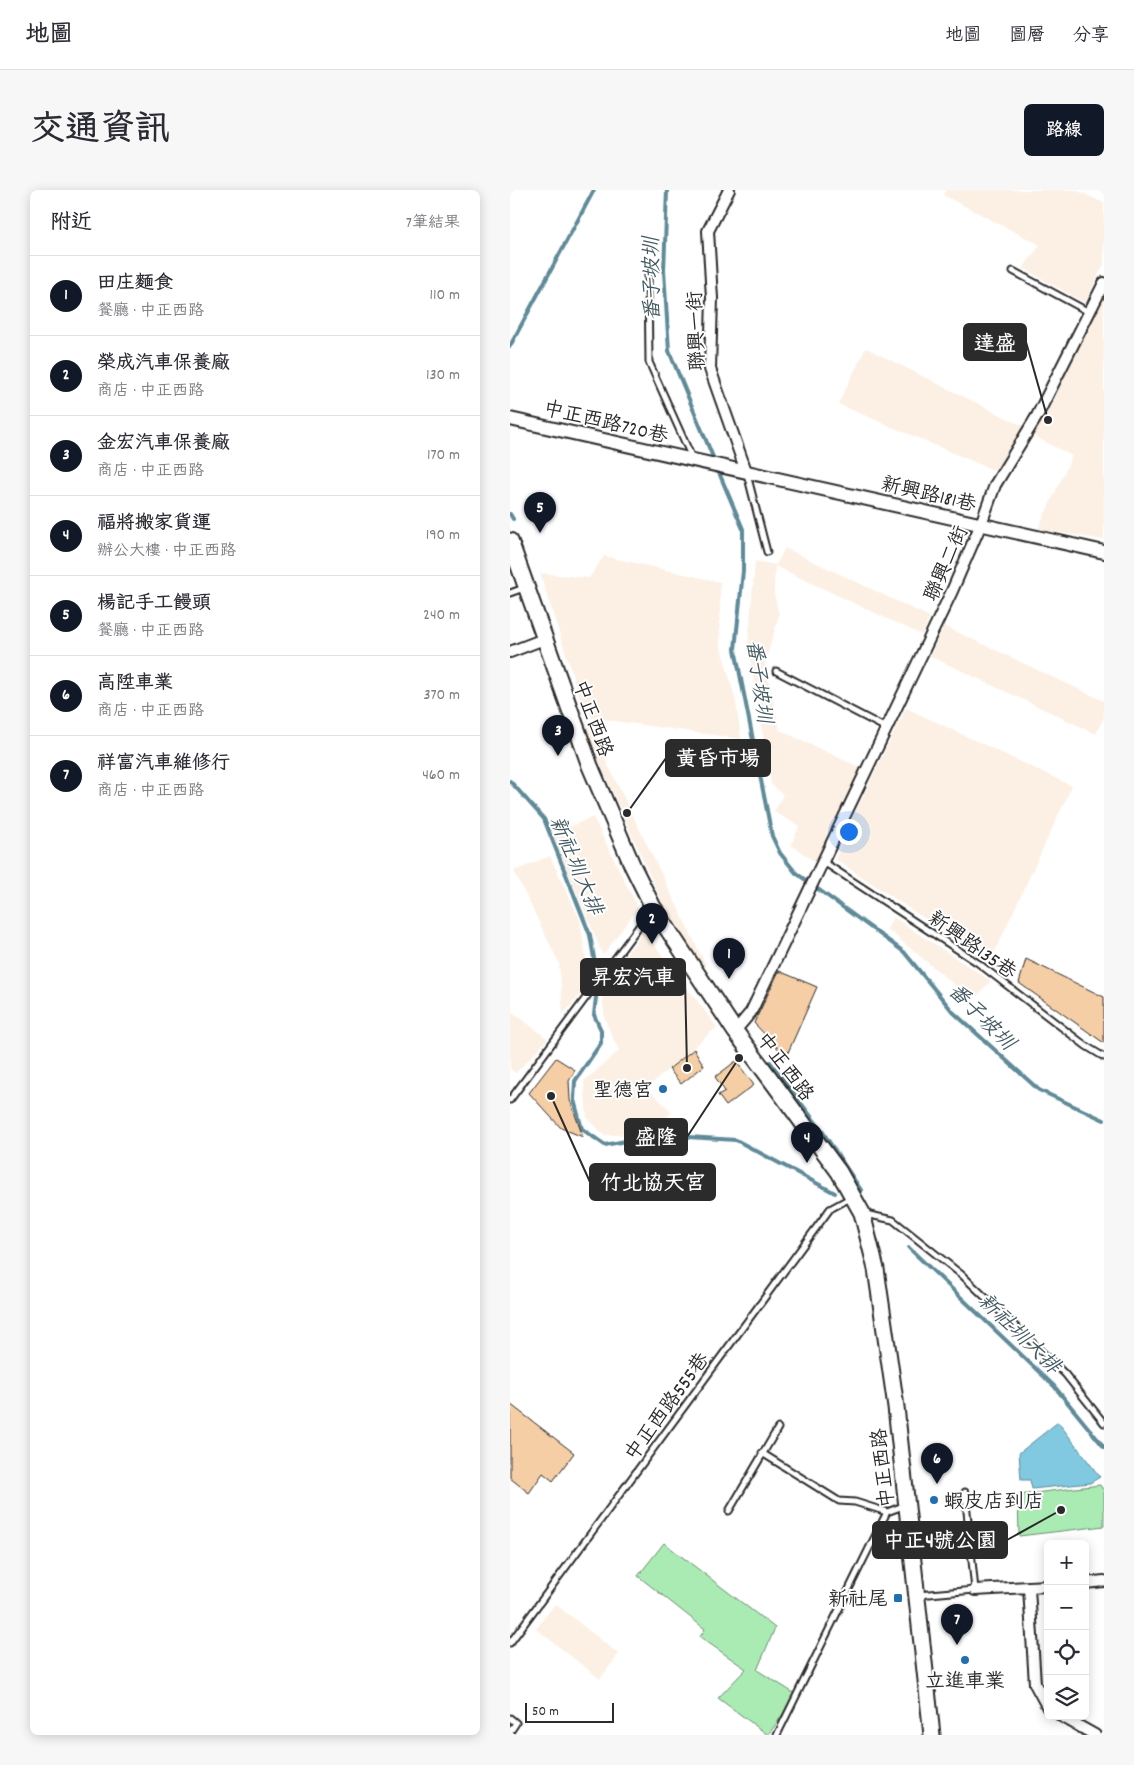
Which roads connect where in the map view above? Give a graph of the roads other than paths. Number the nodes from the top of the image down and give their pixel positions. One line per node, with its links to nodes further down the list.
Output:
1 (729, 190): 8 (street, 聯興一街)
2 (648, 272): 7 (lane)
3 (1013, 272): 5 (lane)
4 (1104, 283): 5 (street, 聯興二街)
5 (1090, 312): 9 (street, 聯興二街)
6 (510, 419): 7 (street, 中正西路720巷)
7 (693, 460): 8 (street, 中正西路720巷)
8 (746, 471): 9 (street, 新興路181巷); 11 (lane)
9 (981, 524): 12 (street, 新興路181巷); 18 (street, 聯興二街)
10 (510, 541): 13 (main road, 中正西路)
11 (767, 552)
12 (1104, 552)
13 (526, 587): 14 (lane); 15 (main road, 中正西路)
14 (510, 593)
15 (544, 639): 16 (street); 20 (main road, 中正西路)
16 (510, 652)
17 (776, 671): 18 (lane)
18 (886, 728): 19 (street, 聯興二街)
19 (822, 861): 21 (street, 聯興二街); 22 (lane, 新興路135巷)
20 (653, 907): 21 (main road, 中正西路); 23 (lane)
21 (735, 1031): 24 (main road, 中正西路)
22 (1104, 1057)
23 (510, 1100)
24 (853, 1197): 25 (main road, 中正西路); 39 (lane, 中正西路555巷)
25 (862, 1213): 26 (lane); 30 (main road, 中正西路)
26 (1104, 1423)
27 (778, 1428): 28 (lane)
28 (762, 1453): 31 (lane); 32 (lane)
29 (965, 1492): 37 (lane)
30 (906, 1505): 32 (lane); 38 (main road, 中正西路)
31 (729, 1511)
32 (887, 1512): 44 (lane)
33 (1104, 1581): 34 (street)
34 (1089, 1582)
35 (1044, 1586): 36 (street)
36 (1029, 1588): 37 (street); 40 (street)
37 (975, 1590): 38 (lane)
38 (917, 1595): 45 (main road, 中正西路)
39 (510, 1643)
40 (1044, 1701)
41 (510, 1718): 43 (lane)
42 (1068, 1720): 46 (street)
43 (510, 1732)
44 (777, 1735)
45 (932, 1735)
46 (1095, 1735)

